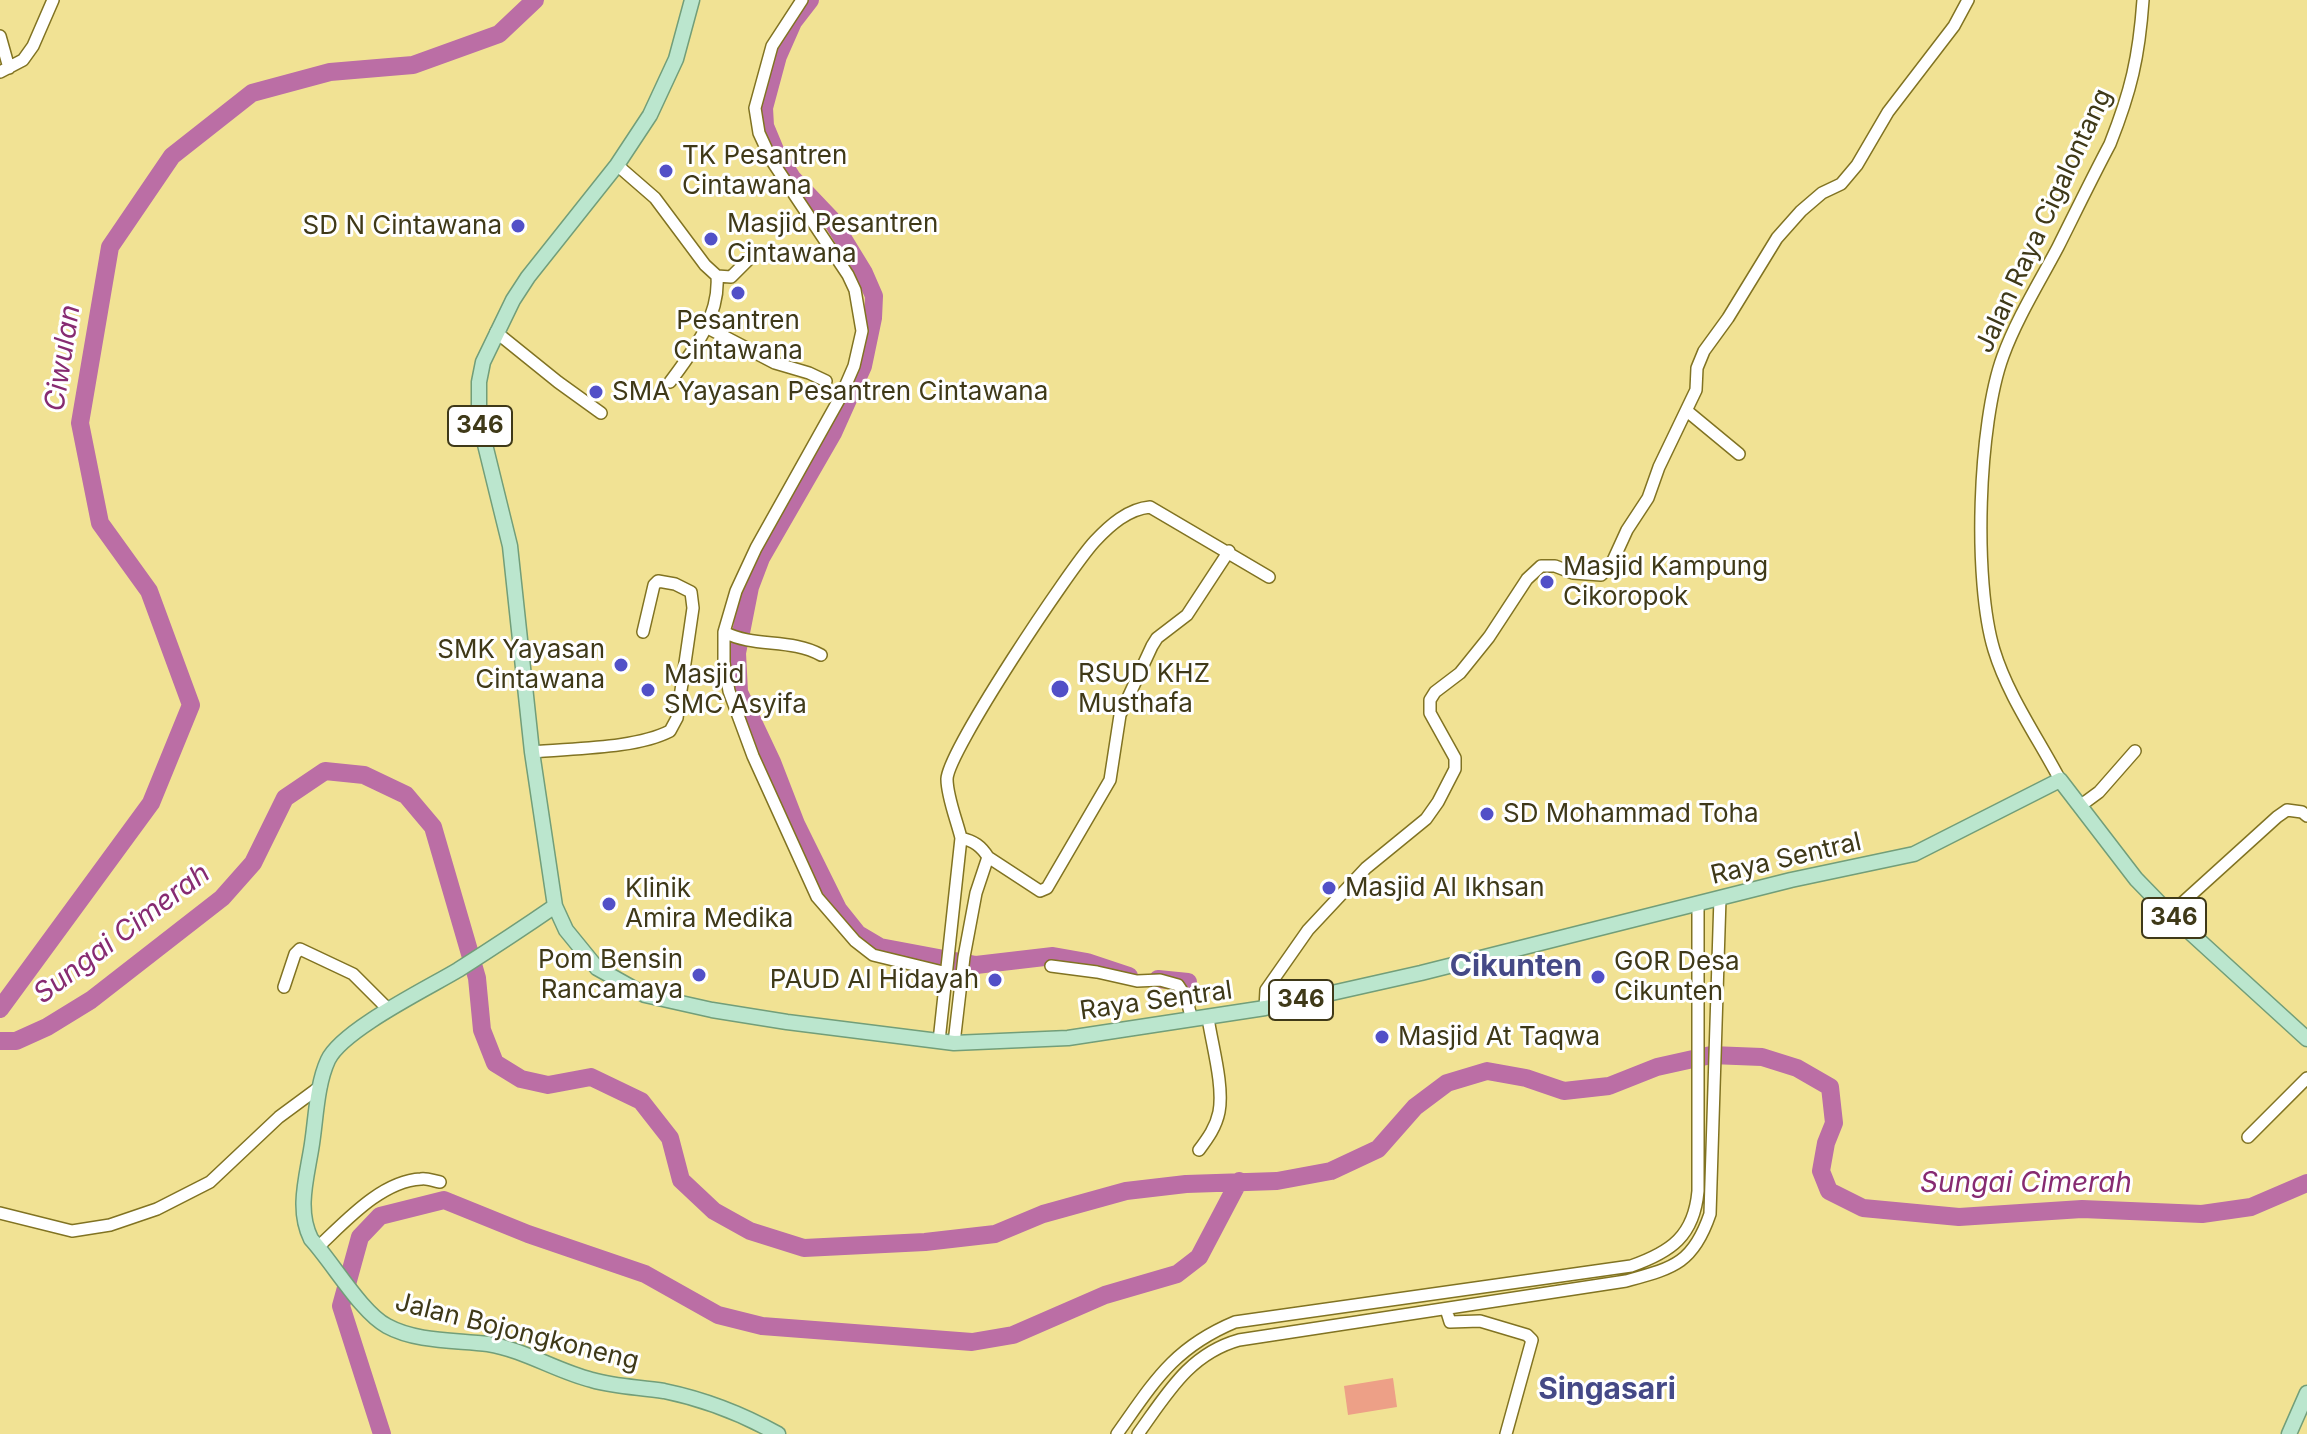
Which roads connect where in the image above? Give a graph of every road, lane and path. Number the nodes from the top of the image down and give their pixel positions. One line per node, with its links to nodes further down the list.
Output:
1 (53, 0): 7 (street)
2 (692, 0): 8 (main road, 346)
3 (802, 0): 21 (street)
4 (1968, 0): 15 (street)
5 (2143, 0): 25 (street, Jalan Raya Cigalontang)
6 (0, 36): 7 (street)
7 (4, 70)
8 (617, 165): 10 (street); 12 (main road, 346)
9 (749, 259): 10 (street)
10 (717, 276): 11 (street)
11 (706, 327): 13 (street); 14 (street)
12 (496, 332): 16 (street); 24 (main road, 346)
13 (826, 381)
14 (670, 382)
15 (1687, 411): 17 (street); 39 (street)
16 (601, 413)
17 (1739, 454)
18 (1229, 551): 19 (street); 28 (street); 29 (street)
19 (1269, 577)
20 (643, 632): 24 (street)
21 (724, 632): 22 (street); 36 (street)
22 (821, 655)
23 (2135, 751): 26 (street)
24 (532, 752): 34 (main road, 346)
25 (2060, 780): 26 (main road, 346); 32 (main road, Raya Sentral / 346)
26 (2080, 806): 35 (main road, 346)
27 (2307, 816): 35 (street)
28 (961, 838): 29 (street); 30 (street)
29 (988, 857): 31 (street)
30 (955, 889): 31 (street); 36 (street)
31 (976, 893): 43 (street)
32 (1720, 898): 33 (main road, Raya Sentral / 346); 44 (street)
33 (1698, 904): 39 (main road, Raya Sentral / 346); 45 (street)
34 (555, 906): 40 (main road, Jalan Bojongkoneng); 43 (main road, Raya Sentral / 346)
35 (2170, 914): 42 (main road, 346)
36 (948, 965): 43 (street)
37 (1051, 966): 41 (street)
38 (284, 987): 40 (street)
39 (1265, 1008): 41 (main road, Raya Sentral / 346)
40 (389, 1010): 47 (main road, Jalan Bojongkoneng)
41 (1200, 1019): 43 (main road, Raya Sentral / 346); 49 (street)
42 (2307, 1039)
43 (946, 1042)
44 (1715, 1063): 45 (street); 54 (street)
45 (1700, 1064): 53 (street)
46 (2307, 1078): 48 (street)
47 (322, 1085): 51 (street); 52 (main road, Jalan Bojongkoneng)
48 (2248, 1137)
49 (1199, 1150)
50 (440, 1182): 52 (street)
51 (0, 1213)
52 (322, 1252): 59 (main road, Jalan Bojongkoneng)
53 (1569, 1276): 54 (street); 55 (street)
54 (1570, 1289): 56 (street)
55 (1394, 1299): 57 (street); 60 (street)
56 (1446, 1309): 57 (street); 62 (street)
57 (1395, 1316): 61 (street)
58 (2305, 1402): 63 (main road)
59 (778, 1434)
60 (1117, 1434)
61 (1138, 1434)
62 (1506, 1434)
63 (2289, 1434)

